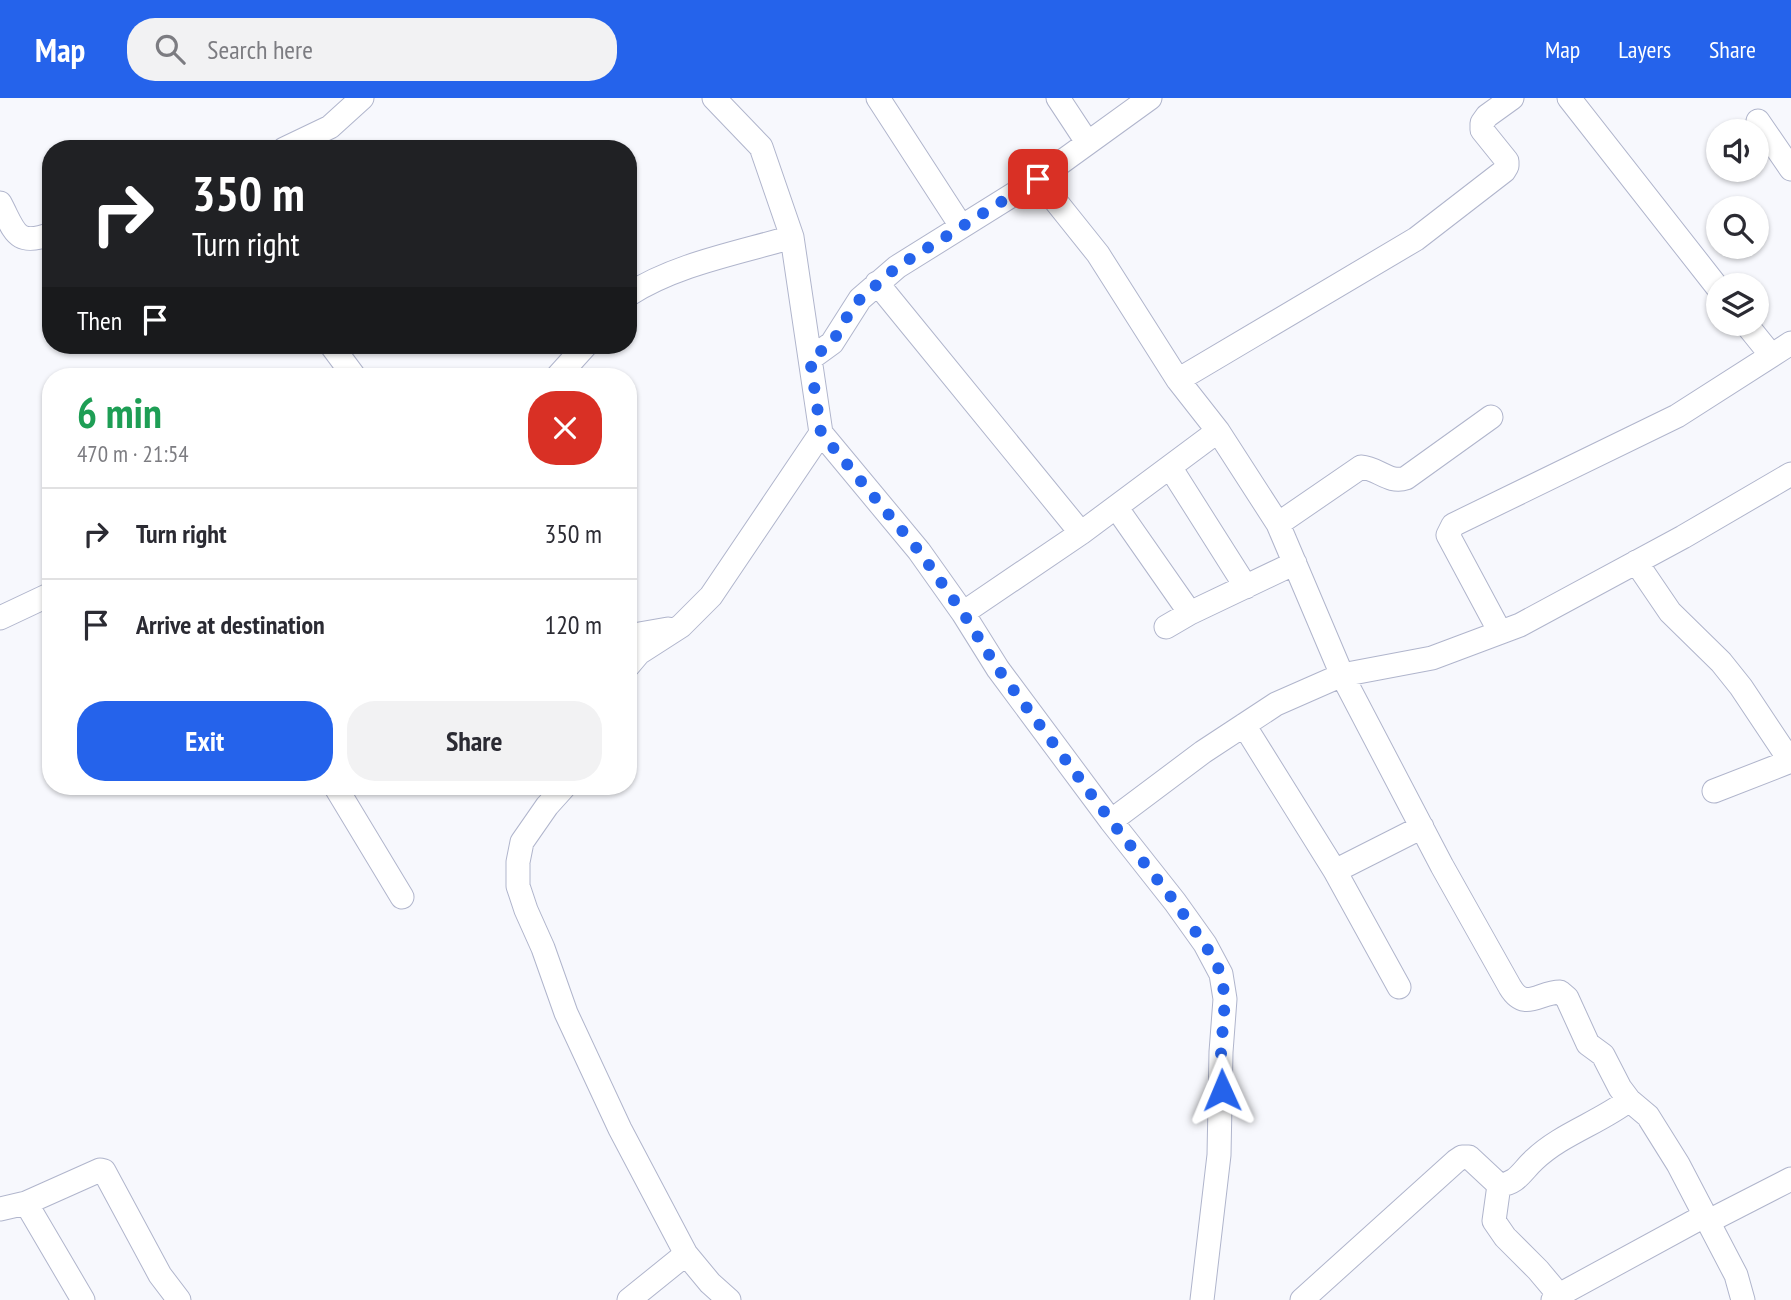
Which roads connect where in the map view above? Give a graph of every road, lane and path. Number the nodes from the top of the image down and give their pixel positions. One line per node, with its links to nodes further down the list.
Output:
1 (362, 98): 9 (street)
2 (714, 98): 16 (street)
3 (878, 98): 14 (street)
4 (1058, 98): 10 (street)
5 (1150, 98): 10 (street)
6 (1512, 98): 26 (street)
7 (1569, 98): 17 (street)
8 (1769, 137): 11 (street)
9 (303, 140)
10 (1087, 142): 12 (street)
11 (1791, 169)
12 (1038, 179): 14 (street); 26 (street)
13 (0, 203): 15 (street)
14 (961, 226): 18 (street)
15 (42, 237)
16 (792, 237): 19 (street); 24 (street)
17 (1706, 273)
18 (877, 283): 24 (street); 34 (street)
19 (637, 290)
20 (1756, 336): 23 (street)
21 (1791, 343): 23 (street)
22 (578, 354): 25 (street)
23 (1771, 355): 44 (street)
24 (810, 359): 29 (street)
25 (565, 368)
26 (1178, 380): 28 (street)
27 (1491, 417): 33 (street)
28 (1218, 431): 30 (street); 33 (street)
29 (821, 433): 39 (street); 42 (street)
30 (1170, 467): 32 (street); 37 (street)
31 (1791, 474): 35 (street)
32 (1115, 507): 34 (street); 40 (street)
33 (1278, 524): 36 (street)
34 (1081, 533): 39 (street)
35 (1636, 562): 44 (street); 49 (street)
36 (1295, 564): 37 (street); 47 (street)
37 (1246, 587): 40 (street)
38 (42, 598): 41 (street)
39 (963, 613): 53 (street)
40 (1190, 613): 43 (street)
41 (0, 618)
42 (681, 626): 45 (street); 46 (street)
43 (1166, 627)
44 (1500, 632): 47 (street)
45 (637, 635)
46 (637, 655)
47 (1342, 675): 48 (street); 54 (street)
48 (1244, 726): 53 (street); 55 (street)
49 (1791, 761): 50 (street)
50 (1714, 791)
51 (340, 795): 56 (street)
52 (557, 795): 64 (street)
53 (1111, 821): 70 (street)
54 (1422, 827): 55 (street); 58 (street)
55 (1335, 871): 57 (street)
56 (402, 897)
57 (1399, 986)
58 (1629, 1100): 60 (street); 63 (street)
59 (1791, 1179): 63 (street)
60 (1499, 1185): 65 (street); 71 (street)
61 (26, 1203): 62 (street); 66 (street); 67 (street)
62 (0, 1209)
63 (1707, 1218): 65 (street); 72 (street)
64 (686, 1254): 68 (street); 69 (street)
65 (1558, 1298)
66 (83, 1300)
67 (178, 1300)
68 (629, 1300)
69 (729, 1300)
70 (1202, 1300)
71 (1302, 1300)
72 (1743, 1300)

